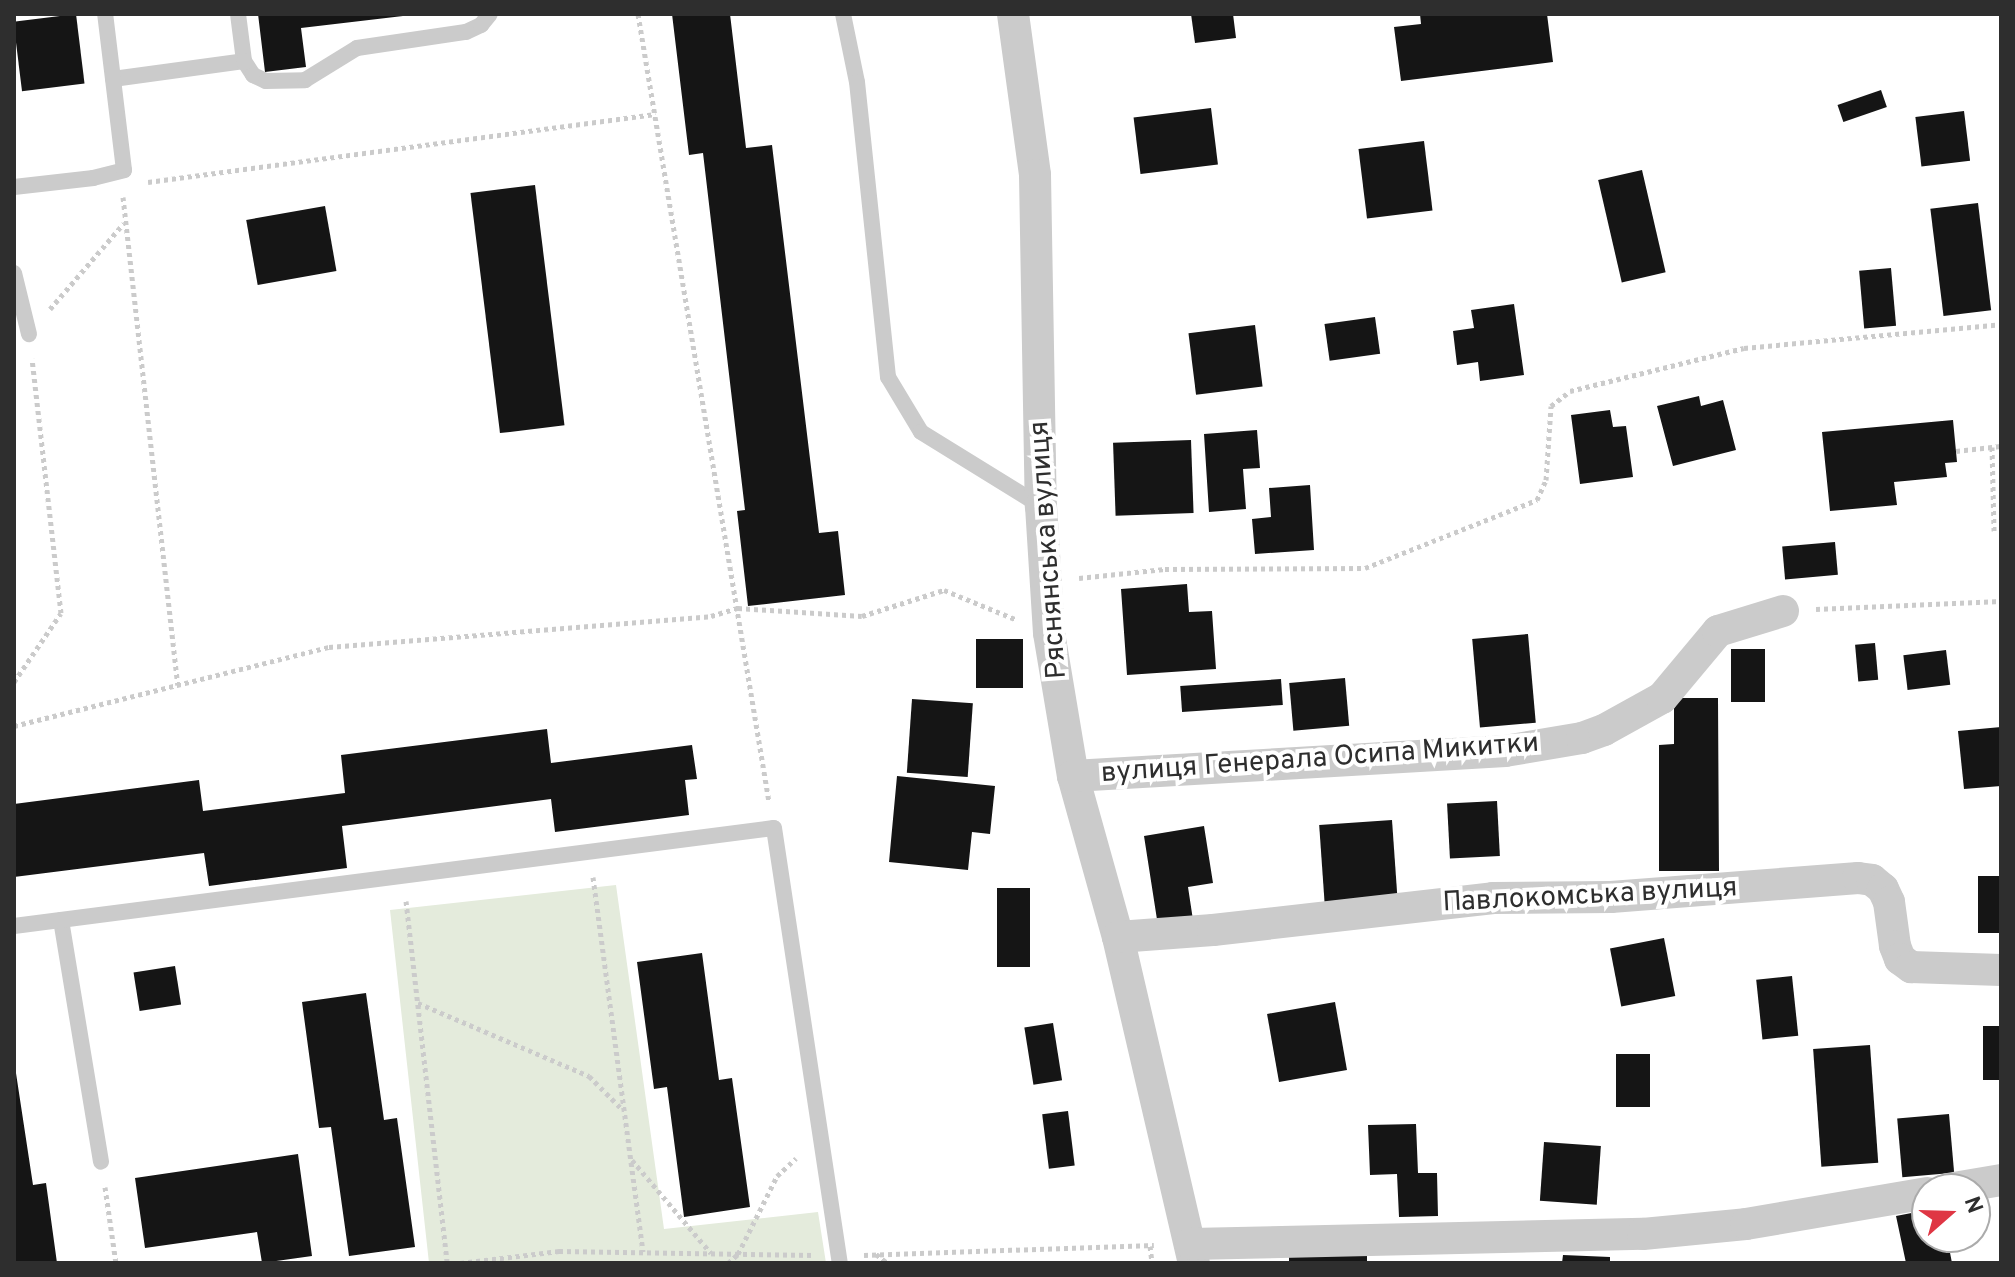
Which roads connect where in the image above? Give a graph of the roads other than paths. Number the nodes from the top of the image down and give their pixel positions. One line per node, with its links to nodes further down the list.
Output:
1 (105, 14): 7 (lane)
2 (238, 14): 6 (lane)
3 (490, 14): 6 (lane)
4 (843, 14): 11 (lane)
5 (1013, 14): 11 (street, Ряснянська вулиця)
6 (244, 61): 7 (lane)
7 (113, 79): 8 (lane)
8 (14, 187)
9 (14, 273): 10 (lane)
10 (29, 334)
11 (1041, 506): 13 (street, Ряснянська вулиця)
12 (1783, 611): 13 (street, вулиця Генерала Осипа Микитки)
13 (1073, 776): 16 (street, Ряснянська вулиця)
14 (61, 920): 15 (lane); 18 (lane); 21 (lane)
15 (14, 926)
16 (1118, 937): 17 (street, Павлокомська вулиця); 20 (street, Ряснянська вулиця)
17 (2001, 970)
18 (101, 1162)
19 (1911, 1196): 20 (street)
20 (1193, 1254)
21 (839, 1259)

